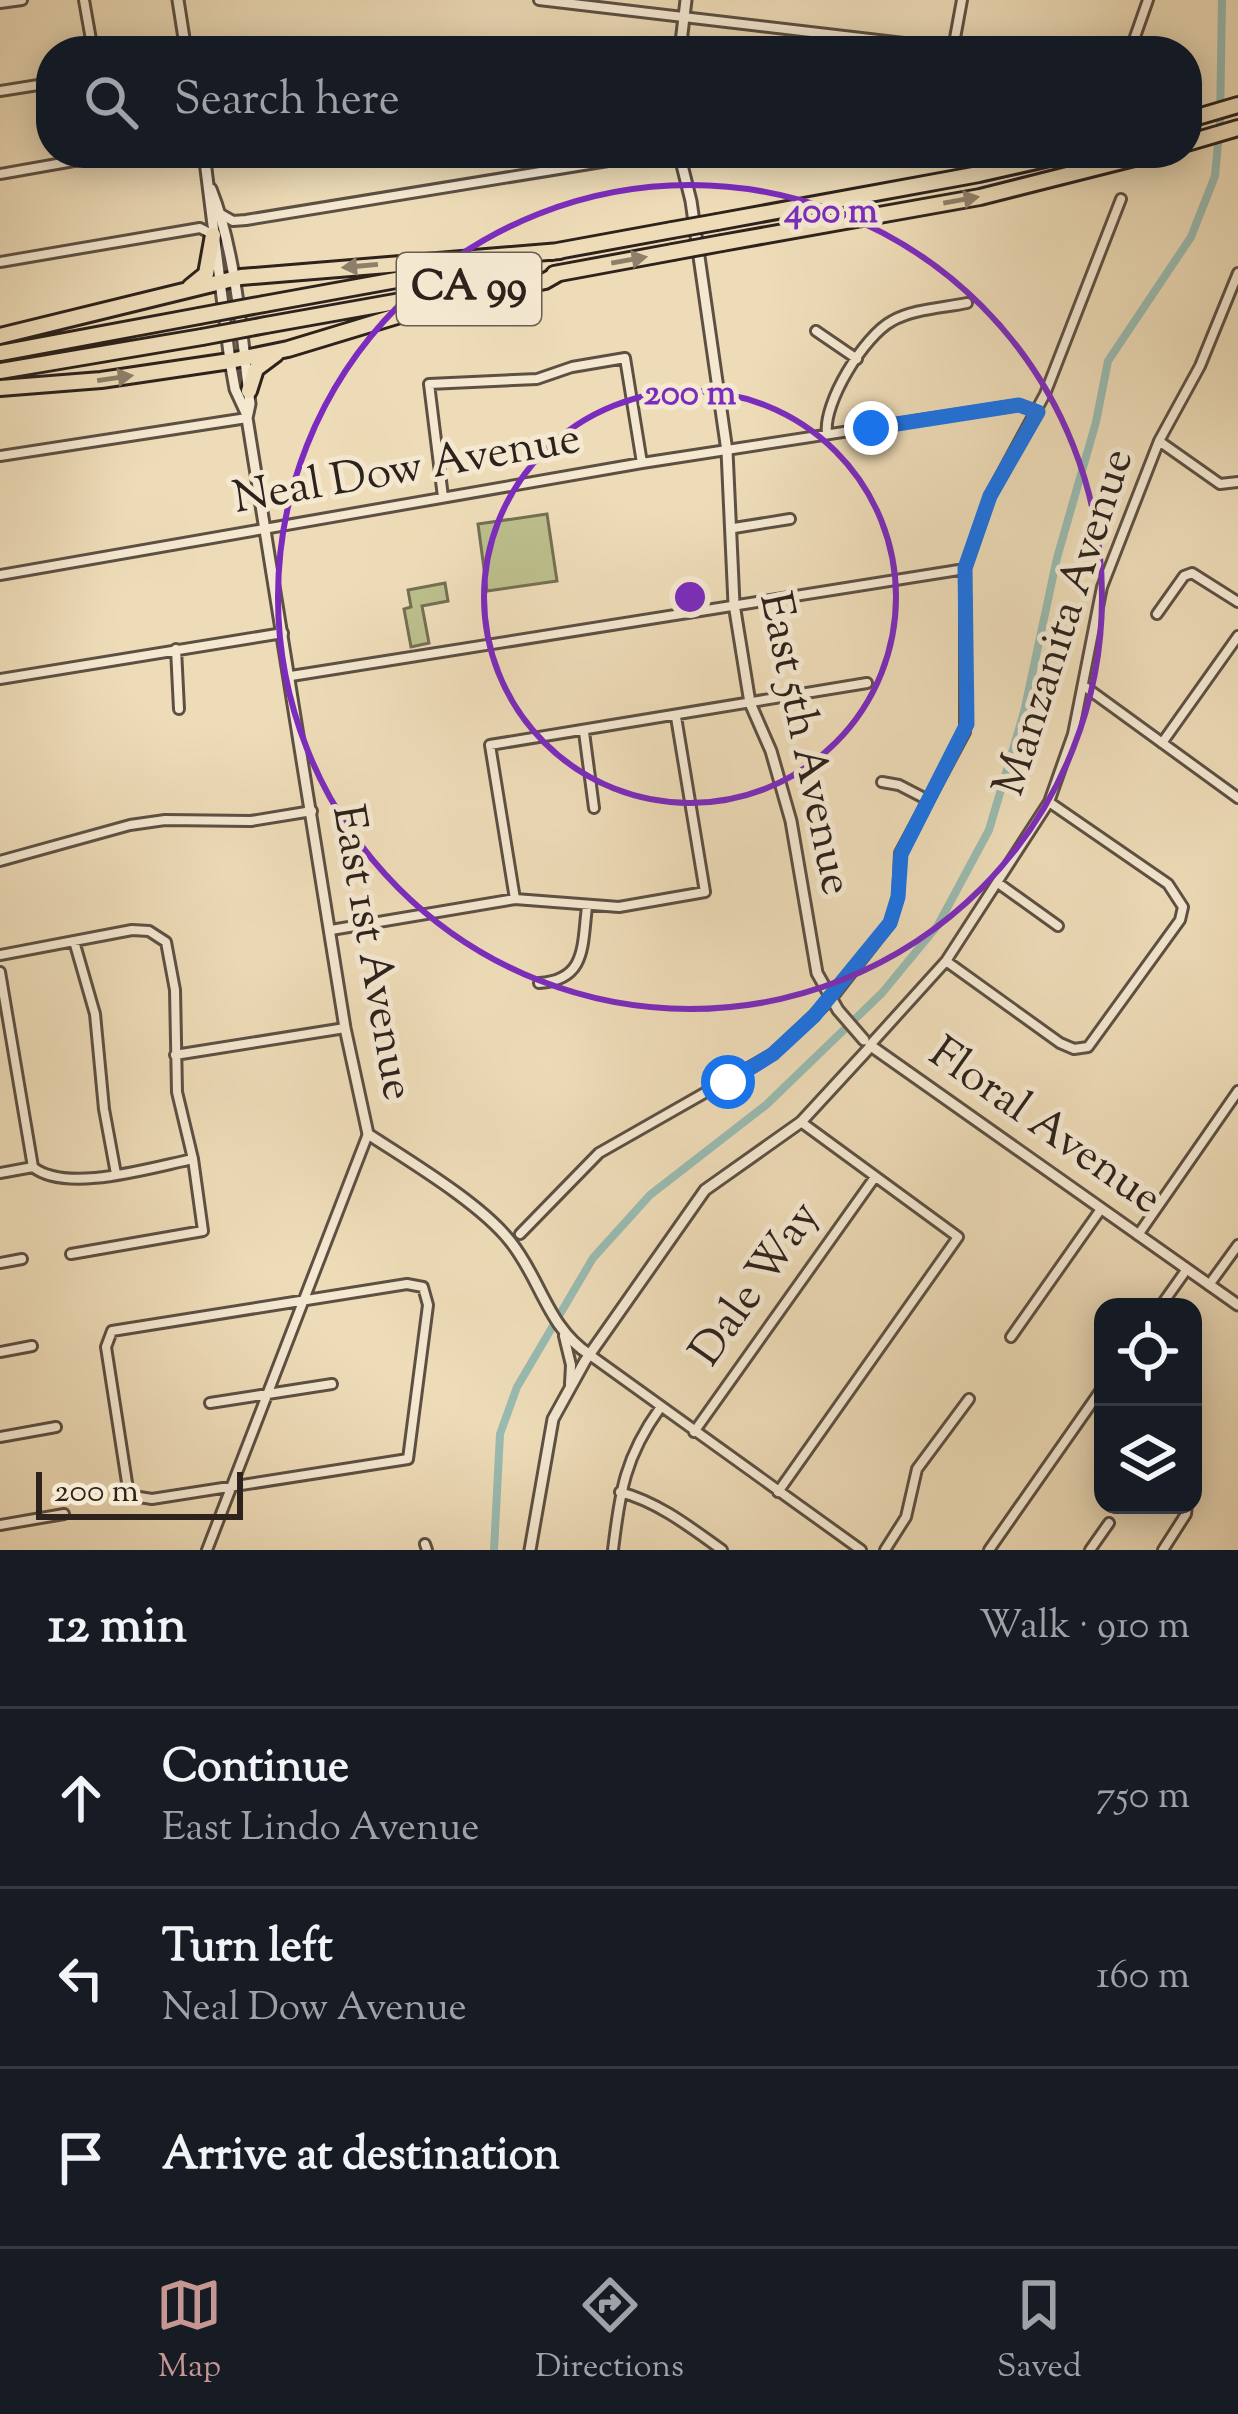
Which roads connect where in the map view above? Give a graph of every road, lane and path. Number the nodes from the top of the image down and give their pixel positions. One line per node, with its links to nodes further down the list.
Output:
1 (22, 0): 8 (street)
2 (84, 0): 10 (street)
3 (178, 0): 11 (street)
4 (539, 0): 9 (street)
5 (686, 0): 9 (street)
6 (962, 0): 14 (street)
7 (1148, 0): 15 (street)
8 (0, 3)
9 (684, 17): 12 (street); 13 (street)
10 (90, 36)
11 (184, 36)
12 (682, 36)
13 (844, 36)
14 (955, 36)
15 (1135, 36)
16 (36, 85): 17 (street)
17 (0, 91)
18 (1238, 104): 19 (highway)
19 (1202, 115)
20 (1238, 128): 21 (highway)
21 (1202, 139)
22 (36, 167): 28 (street)
23 (207, 168): 30 (street, East 1st Avenue)
24 (563, 168): 31 (street)
25 (683, 168): 54 (street, East 5th Avenue)
26 (1006, 168): 33 (highway, CA 99, bridge)
27 (1095, 168): 35 (highway, CA 99, one-way to 27, bridge)
28 (0, 174)
29 (1121, 199): 50 (street)
30 (215, 215): 31 (street); 32 (street, East 1st Avenue)
31 (233, 221): 32 (street)
32 (212, 233): 34 (street); 37 (street, East 1st Avenue); 38 (highway)
33 (560, 251): 37 (highway, one-way to 37); 44 (highway, CA 99, bridge)
34 (0, 262)
35 (559, 273): 43 (highway); 47 (highway, CA 99, bridge)
36 (1238, 273): 39 (street, Manzanita Avenue)
37 (225, 282): 38 (highway); 45 (street, East 1st Avenue)
38 (187, 289): 42 (highway)
39 (1236, 289): 53 (street, Manzanita Avenue)
40 (967, 303): 46 (street)
41 (816, 332): 46 (street)
42 (0, 336)
43 (288, 349): 45 (highway); 49 (highway)
44 (0, 352)
45 (237, 359): 48 (highway, one-way to 45); 49 (street, East 1st Avenue); 51 (street, East 1st Avenue)
46 (857, 359): 52 (street)
47 (0, 371)
48 (0, 388)
49 (248, 392): 51 (street, East 1st Avenue)
50 (1038, 412): 52 (street, Neal Dow Avenue); 62 (street)
51 (247, 417): 55 (street); 60 (street, East 1st Avenue)
52 (827, 434): 54 (street, Neal Dow Avenue)
53 (1159, 441): 57 (street); 73 (street, Manzanita Avenue)
54 (728, 452): 56 (street, Neal Dow Avenue); 61 (street, East 5th Avenue)
55 (0, 456)
56 (643, 463): 58 (street, Neal Dow Avenue); 58 (street)
57 (1238, 482)
58 (443, 497): 60 (street, Neal Dow Avenue)
59 (790, 519): 61 (street)
60 (266, 528): 63 (street, Neal Dow Avenue); 67 (street, East 1st Avenue)
61 (734, 528): 65 (street, East 5th Avenue)
62 (965, 568): 65 (street); 81 (street)
63 (0, 575)
64 (1238, 602): 66 (street)
65 (734, 604): 70 (street); 74 (street, East 5th Avenue)
66 (1157, 614)
67 (284, 633): 69 (street); 70 (street, East 1st Avenue)
68 (1238, 636): 78 (street)
69 (176, 649): 71 (street); 75 (street)
70 (291, 676): 84 (street, East 1st Avenue)
71 (0, 679)
72 (867, 683): 74 (street)
73 (1084, 686): 78 (street); 82 (street, Manzanita Avenue)
74 (750, 703): 76 (street); 96 (street, East 5th Avenue)
75 (178, 709)
76 (676, 717): 77 (street); 88 (street)
77 (584, 732): 83 (street); 87 (street)
78 (1162, 743): 80 (street)
79 (882, 782): 81 (street)
80 (1238, 797)
81 (928, 800): 96 (street)
82 (1049, 802): 86 (street, Manzanita Avenue); 93 (street)
83 (595, 808)
84 (312, 811): 85 (street); 90 (street, East 1st Avenue)
85 (0, 861)
86 (998, 883): 89 (street); 93 (street, Manzanita Avenue)
87 (515, 899): 88 (street); 90 (street)
88 (587, 907): 95 (street)
89 (1058, 926)
90 (331, 930): 97 (street, East 1st Avenue)
91 (74, 941): 92 (street); 99 (street); 106 (street)
92 (0, 955)
93 (946, 962): 98 (street, Manzanita Avenue)
94 (0, 972): 104 (street)
95 (539, 982)
96 (831, 999): 98 (street, East 5th Avenue); 110 (street)
97 (345, 1028): 99 (street); 102 (street, East 1st Avenue)
98 (868, 1043): 101 (street, Manzanita Avenue); 108 (street, Floral Avenue)
99 (175, 1055): 103 (street)
100 (1238, 1090): 109 (street)
101 (801, 1122): 107 (street); 124 (street, Manzanita Avenue)
102 (368, 1134): 110 (street); 118 (street, East 1st Avenue)
103 (193, 1160): 106 (street); 112 (street)
104 (33, 1167): 105 (street); 106 (street)
105 (0, 1173)
106 (116, 1174)
107 (875, 1177): 133 (street, Dale Way); 137 (street)
108 (1101, 1209): 109 (street, Floral Avenue); 121 (street)
109 (1138, 1235): 115 (street, Floral Avenue)
110 (516, 1239): 120 (street)
111 (1238, 1245): 116 (street)
112 (70, 1254)
113 (22, 1259): 114 (street)
114 (0, 1263)
115 (1186, 1269): 116 (street, Floral Avenue); 117 (street)
116 (1209, 1285): 119 (street, Floral Avenue)
117 (1166, 1298)
118 (302, 1300): 127 (street, East 1st Avenue); 135 (street); 135 (street)
119 (1238, 1306)
120 (564, 1336): 124 (street); 126 (street)
121 (1011, 1337)
122 (32, 1346): 123 (street)
123 (0, 1352)
124 (590, 1355): 126 (street, Manzanita Avenue); 131 (street)
125 (332, 1384): 127 (street)
126 (570, 1384): 144 (street, Manzanita Avenue)
127 (265, 1395): 130 (street); 135 (street, East 1st Avenue)
128 (969, 1400): 147 (street)
129 (1094, 1400): 148 (street)
130 (210, 1403)
131 (660, 1408): 133 (street); 136 (street)
132 (56, 1427): 134 (street)
133 (694, 1432): 137 (street)
134 (0, 1437)
135 (234, 1484): 143 (street, East 1st Avenue)
136 (620, 1492): 145 (street); 146 (street)
137 (778, 1492): 142 (street)
138 (64, 1514): 141 (street)
139 (1182, 1514): 150 (street)
140 (1109, 1523): 149 (street)
141 (0, 1525)
142 (854, 1548)
143 (207, 1550)
144 (530, 1550)
145 (613, 1550)
146 (722, 1550)
147 (885, 1550)
148 (988, 1550)
149 (1090, 1550)
150 (1163, 1550)

